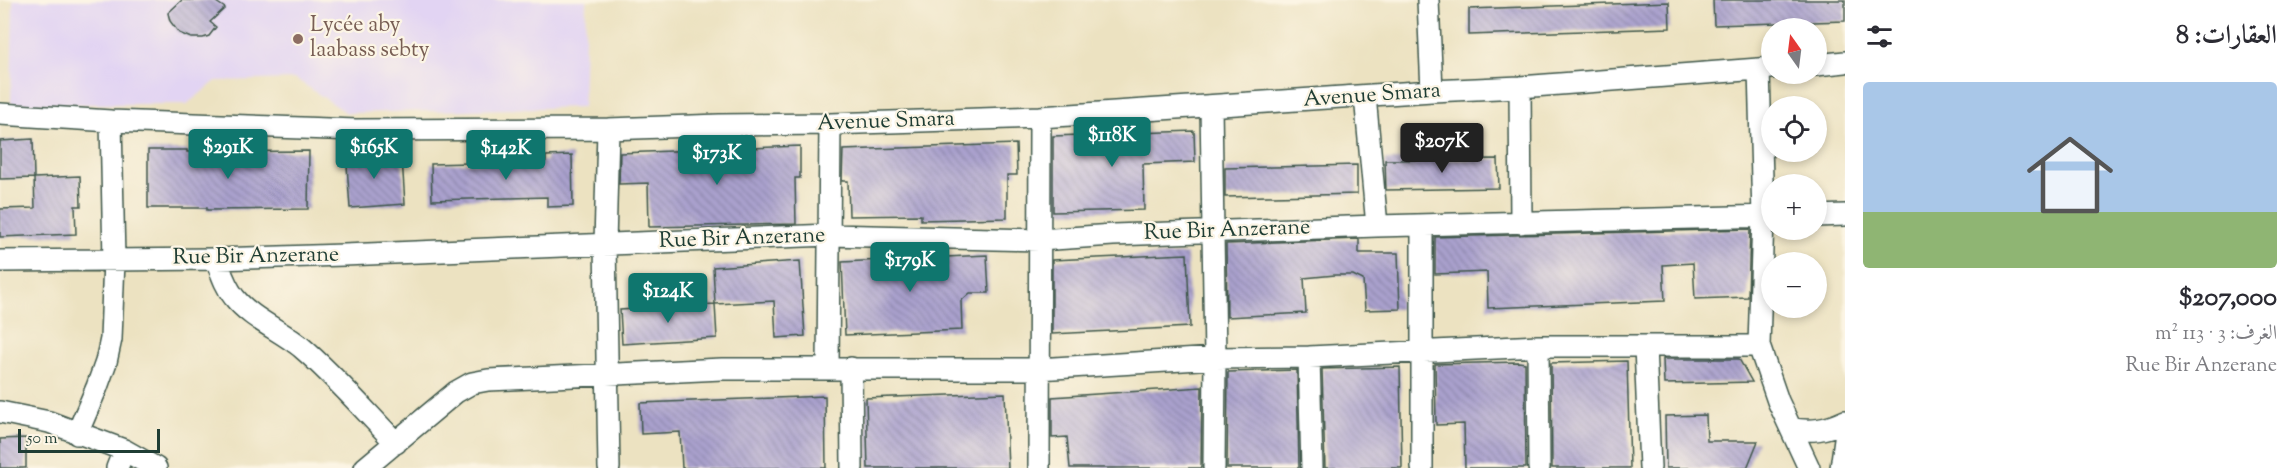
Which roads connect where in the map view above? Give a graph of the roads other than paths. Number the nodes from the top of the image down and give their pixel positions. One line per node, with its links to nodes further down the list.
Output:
1 (1428, 0): 7 (street)
2 (1845, 62): 3 (street)
3 (1827, 64)
4 (1761, 69): 6 (street, Avenue Smara)
5 (1765, 84): 15 (street)
6 (1520, 87): 7 (street, Avenue Smara); 19 (street)
7 (1432, 91): 8 (street, Avenue Smara)
8 (1365, 96): 9 (street, Avenue Smara); 21 (street)
9 (1211, 106): 11 (street, Avenue Smara); 22 (street)
10 (0, 114): 12 (street, Avenue Smara)
11 (1040, 117): 13 (street, Avenue Smara); 24 (street)
12 (111, 121): 14 (street, Avenue Smara); 28 (street)
13 (830, 124): 14 (street, Avenue Smara); 23 (street)
14 (608, 129): 26 (street)
15 (1766, 174)
16 (1845, 215): 17 (street)
17 (1827, 216)
18 (1761, 217): 19 (street, Rue Bir Anzerane)
19 (1521, 223): 20 (street, Rue Bir Anzerane)
20 (1422, 225): 21 (street, Rue Bir Anzerane); 33 (street)
21 (1377, 226): 22 (street, Rue Bir Anzerane)
22 (1214, 232): 24 (street, Rue Bir Anzerane); 35 (street)
23 (831, 235): 24 (street, Rue Bir Anzerane); 26 (street, Rue Bir Anzerane); 36 (street)
24 (1040, 240): 38 (street)
25 (1766, 240): 32 (street)
26 (605, 244): 27 (street, Rue Bir Anzerane); 39 (street)
27 (216, 259): 28 (street, Rue Bir Anzerane); 45 (street)
28 (114, 260): 29 (street, Rue Bir Anzerane); 43 (street)
29 (0, 261)
30 (1538, 346): 31 (street); 33 (street); 55 (street)
31 (1645, 346): 32 (street); 56 (street)
32 (1759, 346): 42 (street)
33 (1421, 351): 34 (street); 54 (street)
34 (1309, 357): 35 (street); 53 (street)
35 (1215, 358): 38 (street); 52 (street)
36 (828, 368): 37 (street); 39 (street)
37 (851, 368): 38 (street); 50 (street)
38 (1038, 369): 51 (street)
39 (609, 373): 45 (street); 49 (street)
40 (0, 412): 43 (street)
41 (1845, 421): 42 (street)
42 (1792, 429): 57 (street)
43 (77, 434): 46 (street)
44 (1845, 439): 58 (street)
45 (396, 443): 48 (street)
46 (121, 459): 47 (street)
47 (156, 468)
48 (365, 468)
49 (609, 468)
50 (852, 468)
51 (1039, 468)
52 (1214, 468)
53 (1312, 468)
54 (1422, 468)
55 (1539, 468)
56 (1650, 468)
57 (1809, 468)
58 (1841, 468)

